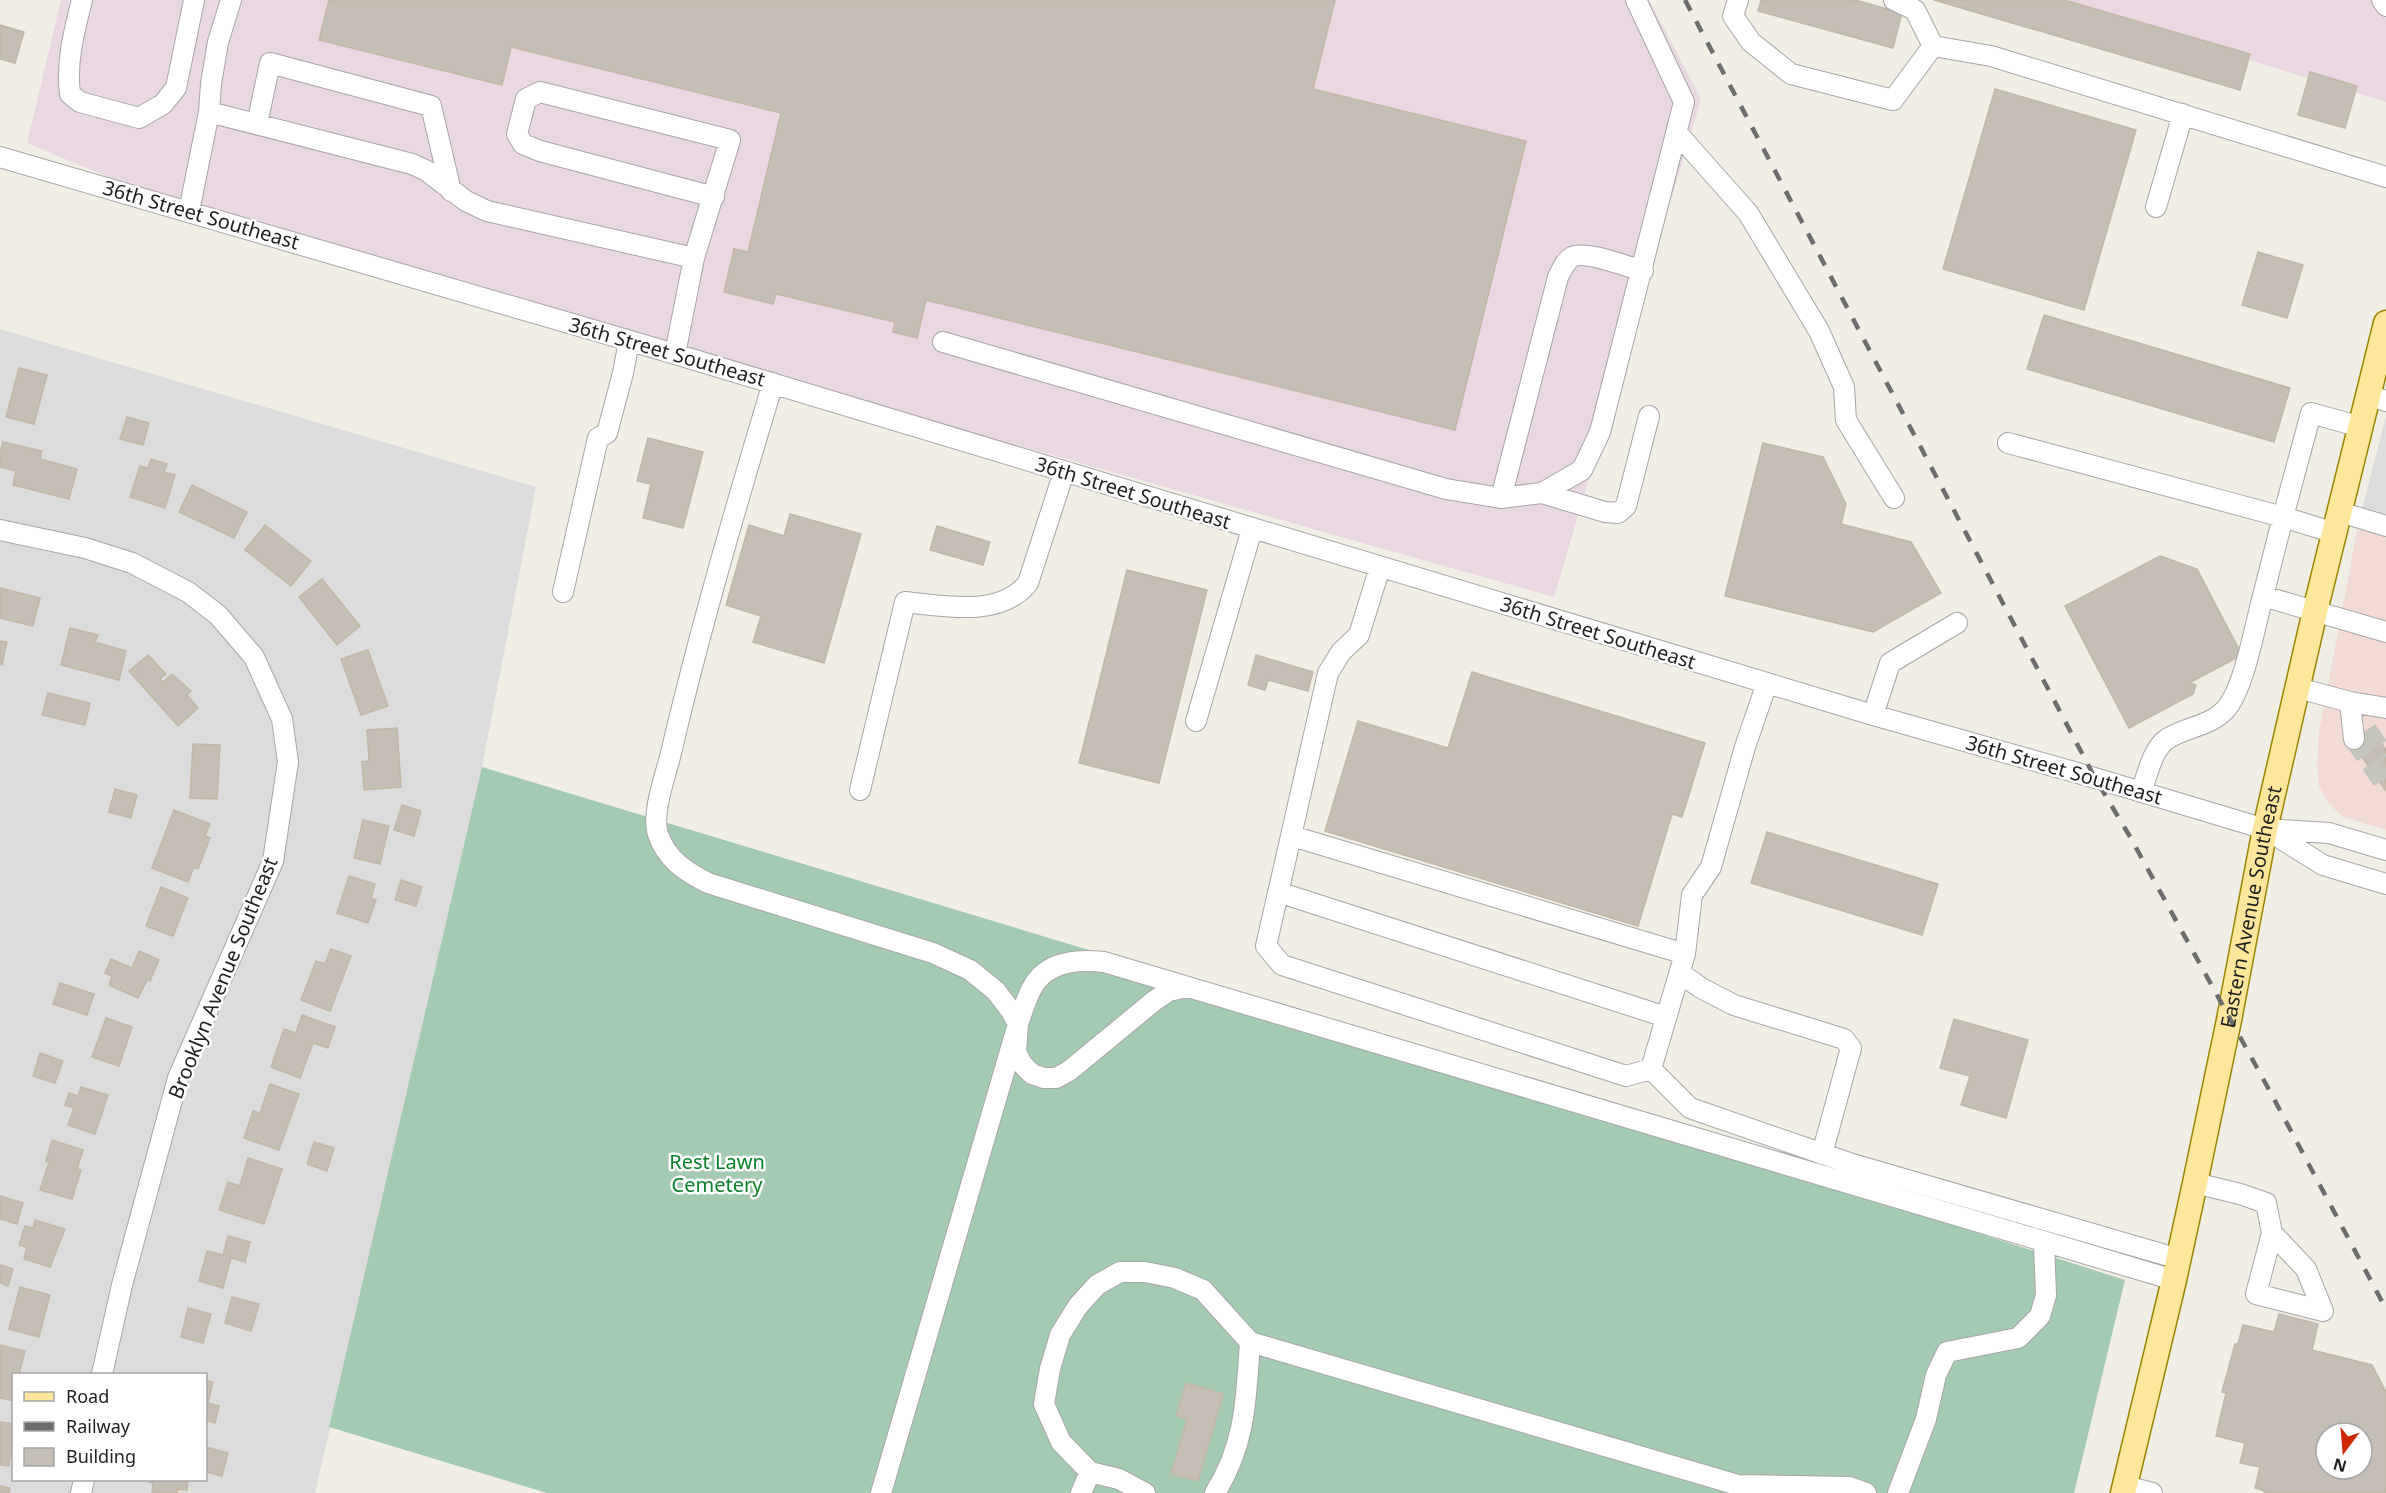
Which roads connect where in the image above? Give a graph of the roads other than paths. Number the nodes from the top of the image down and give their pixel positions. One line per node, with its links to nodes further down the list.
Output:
1 (82, 0): 10 (street)
2 (194, 0): 10 (street)
3 (231, 0): 11 (street)
4 (1636, 0): 15 (street)
5 (1738, 0): 9 (street)
6 (1894, 0): 9 (street)
7 (2382, 0): 8 (street)
8 (2386, 6)
9 (1933, 46): 13 (street)
10 (180, 64): 11 (street)
11 (213, 72): 12 (street)
12 (209, 112): 14 (street); 21 (street)
13 (2183, 114): 17 (street); 20 (street)
14 (256, 124): 18 (street); 18 (street)
15 (1677, 133): 23 (street); 36 (street)
16 (0, 157): 21 (street, 36th Street Southeast)
17 (2386, 177)
18 (451, 190): 22 (street)
19 (714, 196): 19 (street); 22 (street)
20 (2156, 207)
21 (189, 211): 25 (street, 36th Street Southeast)
22 (694, 258): 27 (street)
23 (1643, 271): 34 (street); 35 (street)
24 (2386, 323): 29 (main road, Eastern Avenue Southeast)
25 (629, 341): 27 (street, 36th Street Southeast); 43 (street)
26 (943, 342): 35 (street)
27 (675, 354): 28 (street, 36th Street Southeast)
28 (773, 384): 33 (street, 36th Street Southeast); 66 (street)
29 (2377, 398): 31 (main road, Eastern Avenue Southeast)
30 (1649, 416): 34 (street)
31 (2361, 426): 37 (street); 38 (main road, Eastern Avenue Southeast)
32 (2008, 443): 37 (street)
33 (1064, 472): 40 (street, 36th Street Southeast); 55 (street)
34 (1542, 493): 35 (street)
35 (1501, 498)
36 (1894, 498)
37 (2283, 518): 38 (street); 44 (street)
38 (2338, 522): 39 (street); 45 (main road, Eastern Avenue Southeast)
39 (2386, 525)
40 (1252, 529): 42 (street, 36th Street Southeast); 53 (street)
41 (0, 530): 74 (street, Brooklyn Avenue Southeast)
42 (1380, 567): 48 (street, 36th Street Southeast); 58 (street)
43 (563, 592)
44 (2263, 596): 45 (street); 56 (street)
45 (2315, 611): 47 (street); 49 (main road, Eastern Avenue Southeast)
46 (1957, 623): 52 (street)
47 (2386, 632)
48 (1767, 683): 52 (street, 36th Street Southeast); 62 (street)
49 (2298, 688): 50 (street); 57 (main road, Eastern Avenue Southeast)
50 (2350, 702): 51 (street); 54 (street)
51 (2386, 708)
52 (1873, 715): 56 (street, 36th Street Southeast)
53 (1196, 721)
54 (2361, 735)
55 (860, 790)
56 (2140, 792): 57 (street, 36th Street Southeast)
57 (2265, 829): 59 (street, 36th Street Southeast); 60 (street, 36th Street Southeast); 69 (main road, Eastern Avenue Southeast)
58 (1292, 836): 61 (street); 62 (street)
59 (2386, 850)
60 (2386, 884)
61 (1278, 892): 65 (street); 67 (street)
62 (1685, 954): 63 (street)
63 (1680, 973): 65 (street); 68 (street)
64 (1187, 987): 66 (street); 66 (street); 71 (street)
65 (1666, 1017): 67 (street)
66 (1017, 1024): 77 (street)
67 (1651, 1069): 68 (street)
68 (1822, 1154): 72 (street)
69 (2195, 1184): 70 (street); 72 (main road, Eastern Avenue Southeast)
70 (2272, 1233)
71 (2044, 1243): 72 (street); 82 (street)
72 (2177, 1269): 76 (main road, Eastern Avenue Southeast)
73 (1250, 1342): 75 (street); 80 (street); 81 (street)
74 (102, 1373)
75 (1090, 1472): 78 (street); 79 (street)
76 (2124, 1489): 83 (street)
77 (881, 1493)
78 (1081, 1493)
79 (1145, 1493)
80 (1215, 1493)
81 (1866, 1493)
82 (1898, 1493)
83 (2152, 1493)

